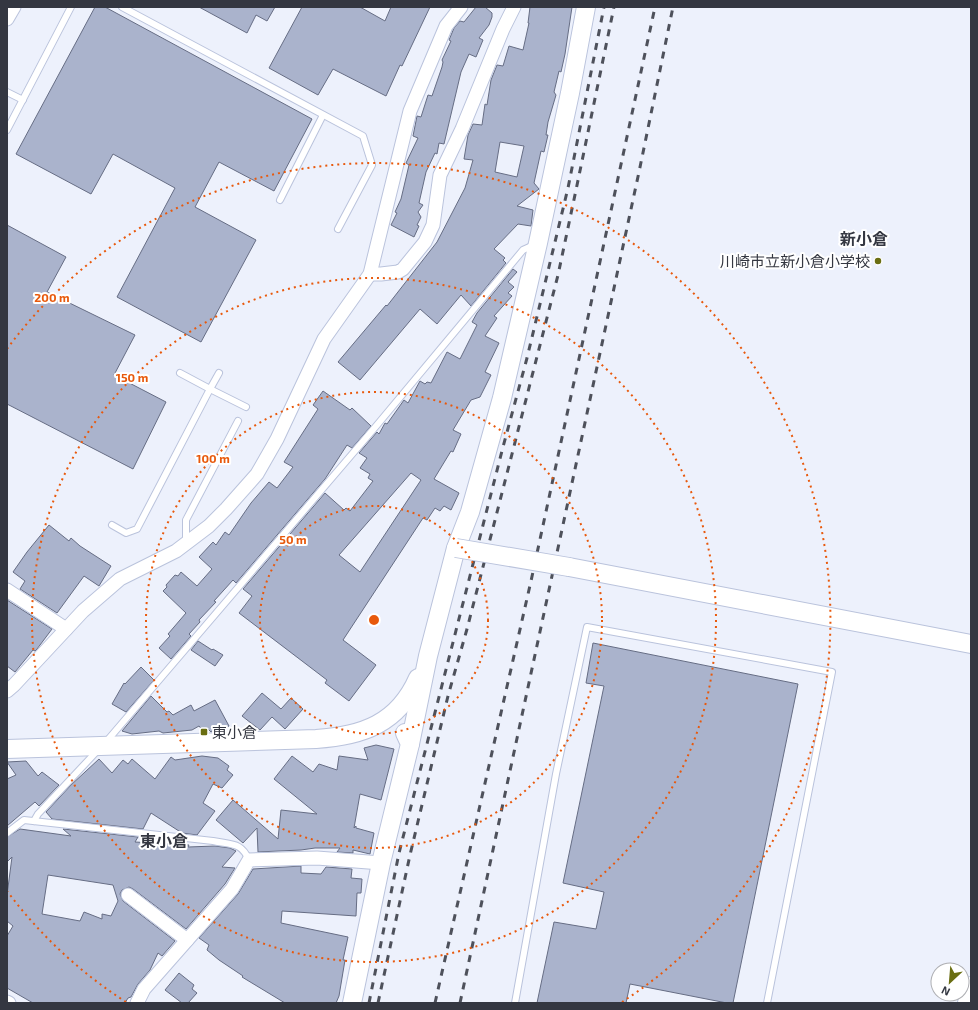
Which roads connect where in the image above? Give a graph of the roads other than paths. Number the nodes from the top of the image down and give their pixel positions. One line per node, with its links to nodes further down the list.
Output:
1 (14, 7): 7 (street)
2 (71, 7): 9 (lane)
3 (122, 7): 10 (lane)
4 (461, 7): 15 (street)
5 (514, 7): 15 (street)
6 (586, 7): 14 (street)
7 (7, 19)
8 (7, 92): 9 (lane)
9 (22, 100): 11 (lane)
10 (323, 115): 12 (lane); 13 (lane)
11 (7, 130)
12 (280, 200)
13 (338, 229)
14 (538, 243): 23 (street); 31 (lane)
15 (370, 274): 22 (street)
16 (219, 373): 18 (lane)
17 (180, 374): 18 (lane)
18 (210, 389): 19 (lane); 21 (lane)
19 (246, 407)
20 (238, 421): 22 (lane)
21 (112, 525)
22 (186, 543): 25 (street)
23 (456, 548): 26 (street, bridge); 27 (street)
24 (7, 590): 25 (street)
25 (66, 629): 28 (street)
26 (971, 644)
27 (428, 656): 29 (street); 30 (street)
28 (7, 691)
29 (396, 712): 30 (street); 31 (street)
30 (410, 744): 36 (street)
31 (102, 746): 32 (street); 33 (lane)
32 (7, 749)
33 (34, 821): 34 (lane); 35 (lane)
34 (7, 833)
35 (249, 860): 36 (street); 38 (street)
36 (381, 864): 41 (street)
37 (128, 895): 38 (street)
38 (187, 940): 40 (street)
39 (971, 986): 44 (street)
40 (137, 1003)
41 (352, 1003)
42 (515, 1003): 43 (lane)
43 (767, 1003)
44 (967, 1003)

